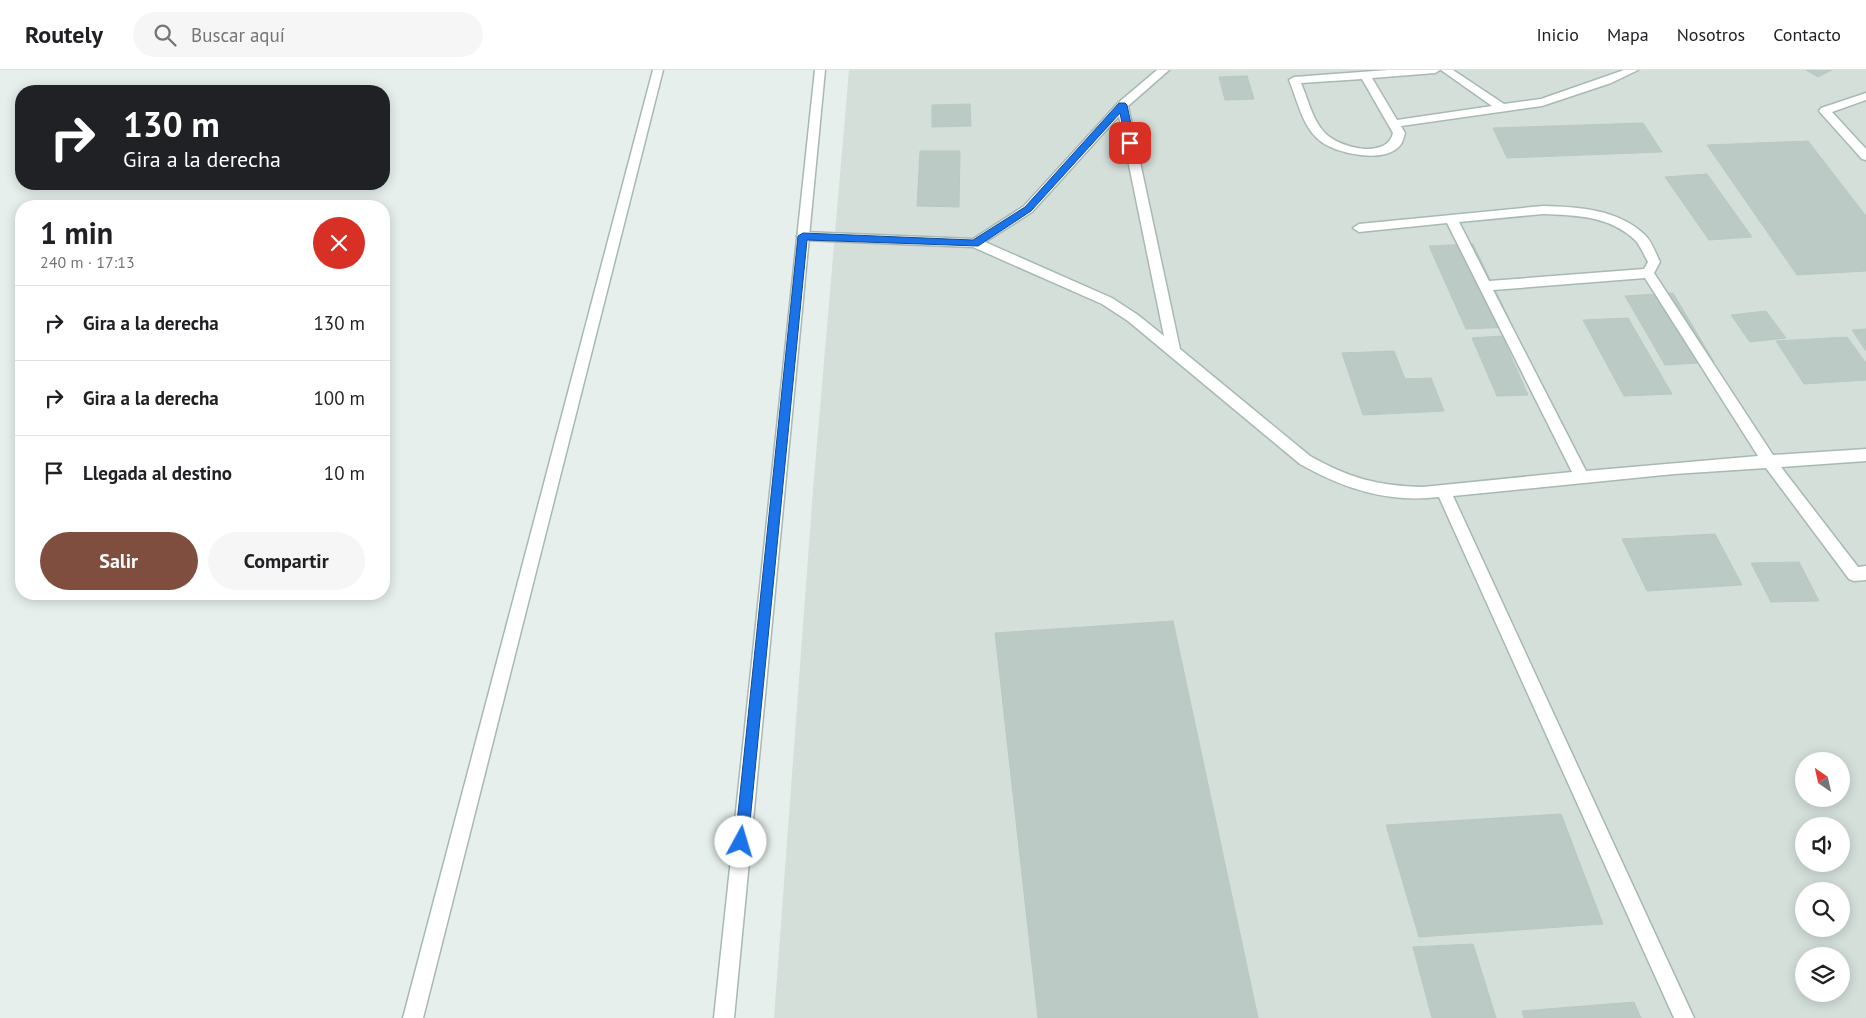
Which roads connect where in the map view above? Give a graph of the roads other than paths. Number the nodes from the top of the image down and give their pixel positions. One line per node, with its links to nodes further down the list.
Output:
1 (658, 70): 25 (street)
2 (820, 70): 15 (street)
3 (1164, 70): 9 (street)
4 (1435, 70): 7 (street)
5 (1446, 70): 10 (street)
6 (1633, 70): 10 (street)
7 (1365, 75): 11 (street); 11 (street)
8 (1866, 96): 12 (street)
9 (1122, 105): 16 (street); 19 (street)
10 (1504, 109): 11 (street)
11 (1393, 124)
12 (1866, 156)
13 (1451, 219): 14 (street); 17 (street); 18 (street)
14 (1359, 228)
15 (803, 236): 16 (street); 26 (street)
16 (975, 243): 19 (street)
17 (1648, 273): 18 (street); 21 (street)
18 (1485, 286): 22 (street)
19 (1174, 352): 23 (street)
20 (1866, 455): 21 (street)
21 (1769, 461): 22 (street); 24 (street)
22 (1582, 477): 23 (street)
23 (1443, 491): 27 (street)
24 (1866, 573)
25 (413, 1018)
26 (724, 1018)
27 (1684, 1018)

